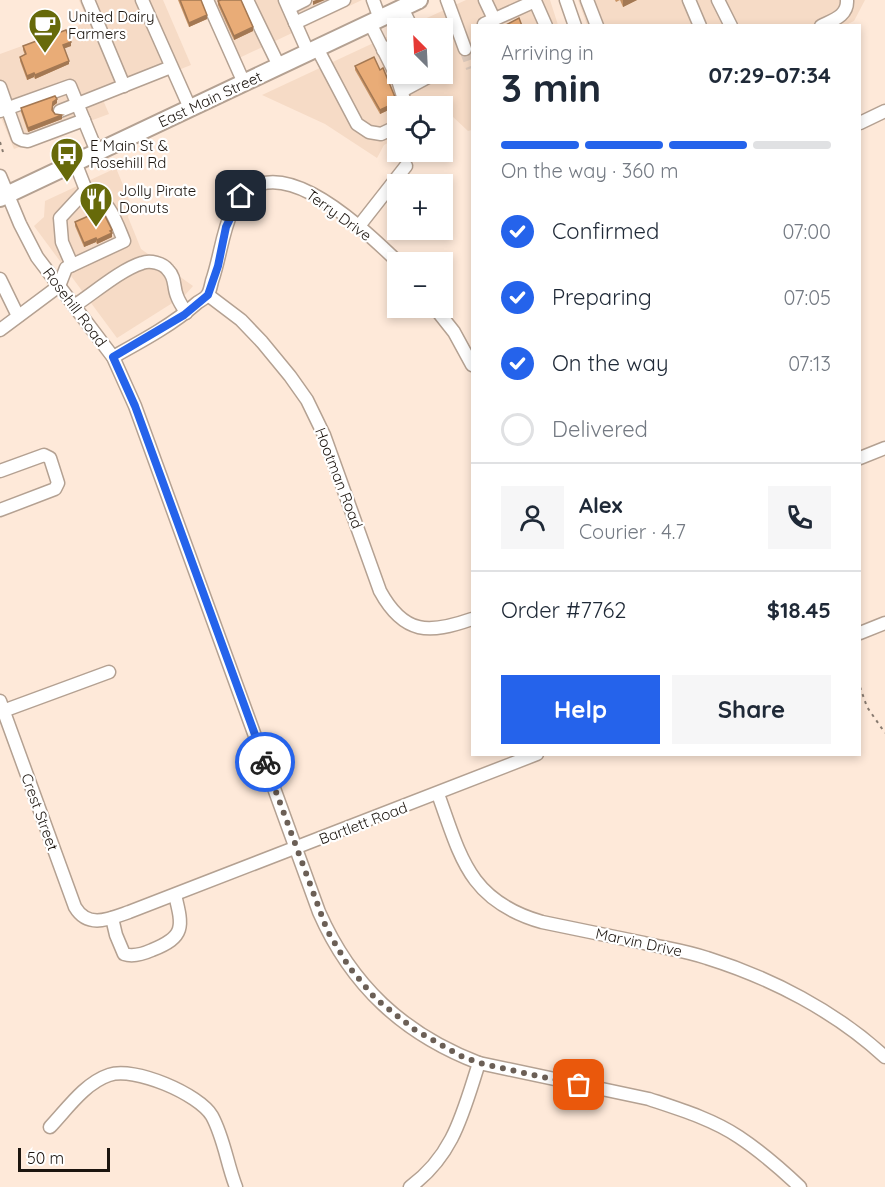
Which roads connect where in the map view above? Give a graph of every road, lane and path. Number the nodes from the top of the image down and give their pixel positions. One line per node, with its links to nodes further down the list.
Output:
1 (88, 0): 36 (street)
2 (142, 0): 33 (street)
3 (207, 0): 34 (street)
4 (247, 0): 32 (street)
5 (305, 0): 16 (street)
6 (344, 0): 21 (street)
7 (373, 0): 19 (street)
8 (419, 0): 17 (main road, East Main Street)
9 (447, 0): 28 (street)
10 (485, 0): 20 (street)
11 (566, 0): 23 (street)
12 (587, 0): 24 (street)
13 (689, 0): 25 (street)
14 (718, 0): 26 (street)
15 (847, 0): 27 (street)
16 (287, 4): 21 (street)
17 (402, 8): 18 (street); 19 (main road, East Main Street)
18 (407, 18)
19 (375, 21): 30 (main road, East Main Street); 31 (street)
20 (489, 22): 22 (street)
21 (295, 23): 30 (street)
22 (545, 24)
23 (574, 24)
24 (596, 24)
25 (699, 24)
26 (730, 24)
27 (825, 24)
28 (466, 43)
29 (387, 48): 31 (street)
30 (313, 50): 32 (main road, East Main Street); 47 (street)
31 (383, 50): 38 (street)
32 (279, 66): 34 (main road, East Main Street)
33 (171, 67): 36 (street); 41 (street)
34 (244, 83): 41 (main road, East Main Street)
35 (415, 84): 38 (street)
36 (124, 86): 40 (street)
37 (0, 87): 42 (street)
38 (402, 91): 39 (street)
39 (403, 96)
40 (78, 105): 42 (street); 43 (street); 45 (street)
41 (189, 108): 50 (main road, East Main Street)
42 (4, 110): 45 (street)
43 (60, 111)
44 (885, 111): 46 (street)
45 (84, 120): 50 (street)
46 (861, 123)
47 (387, 131)
48 (0, 142): 49 (path)
49 (3, 152)
50 (97, 152): 51 (main road, East Main Street)
51 (75, 162): 54 (street); 55 (main road, East Main Street)
52 (406, 166): 56 (street)
53 (0, 177): 55 (street, Rosehill Road)
54 (86, 190): 58 (street); 58 (street)
55 (4, 196): 60 (street, Rosehill Road)
56 (359, 226): 57 (street, Terry Drive); 61 (street, Terry Drive)
57 (387, 252)
58 (72, 265): 60 (street)
59 (0, 279): 64 (street)
60 (59, 286): 62 (street, Rosehill Road); 64 (street)
61 (208, 295): 63 (street); 73 (street, Hootman Road)
62 (74, 306): 63 (street); 67 (street, Rosehill Road)
63 (186, 313): 67 (street)
64 (18, 316): 66 (street)
65 (443, 318): 68 (street)
66 (0, 330)
67 (113, 357): 82 (street, Rosehill Road)
68 (471, 363)
69 (885, 448): 70 (street)
70 (861, 458)
71 (0, 471): 72 (street)
72 (0, 510)
73 (471, 619)
74 (885, 623): 75 (street)
75 (861, 633)
76 (109, 672): 78 (street)
77 (861, 690): 79 (path)
78 (2, 706): 85 (street, Crest Street)
79 (885, 733)
80 (532, 756): 81 (street, Bartlett Road)
81 (438, 794): 82 (street, Bartlett Road); 86 (street, Marvin Drive)
82 (296, 848): 83 (street, Bartlett Road); 87 (street, Rosehill Road)
83 (175, 894): 84 (street, Bartlett Road); 84 (street)
84 (112, 918): 85 (street, Bartlett Road)
85 (86, 920)
86 (885, 1056)
87 (479, 1063): 90 (street); 91 (street, Rosehill Road)
88 (50, 1127): 89 (street)
89 (234, 1183)
90 (410, 1187)
91 (800, 1187)

